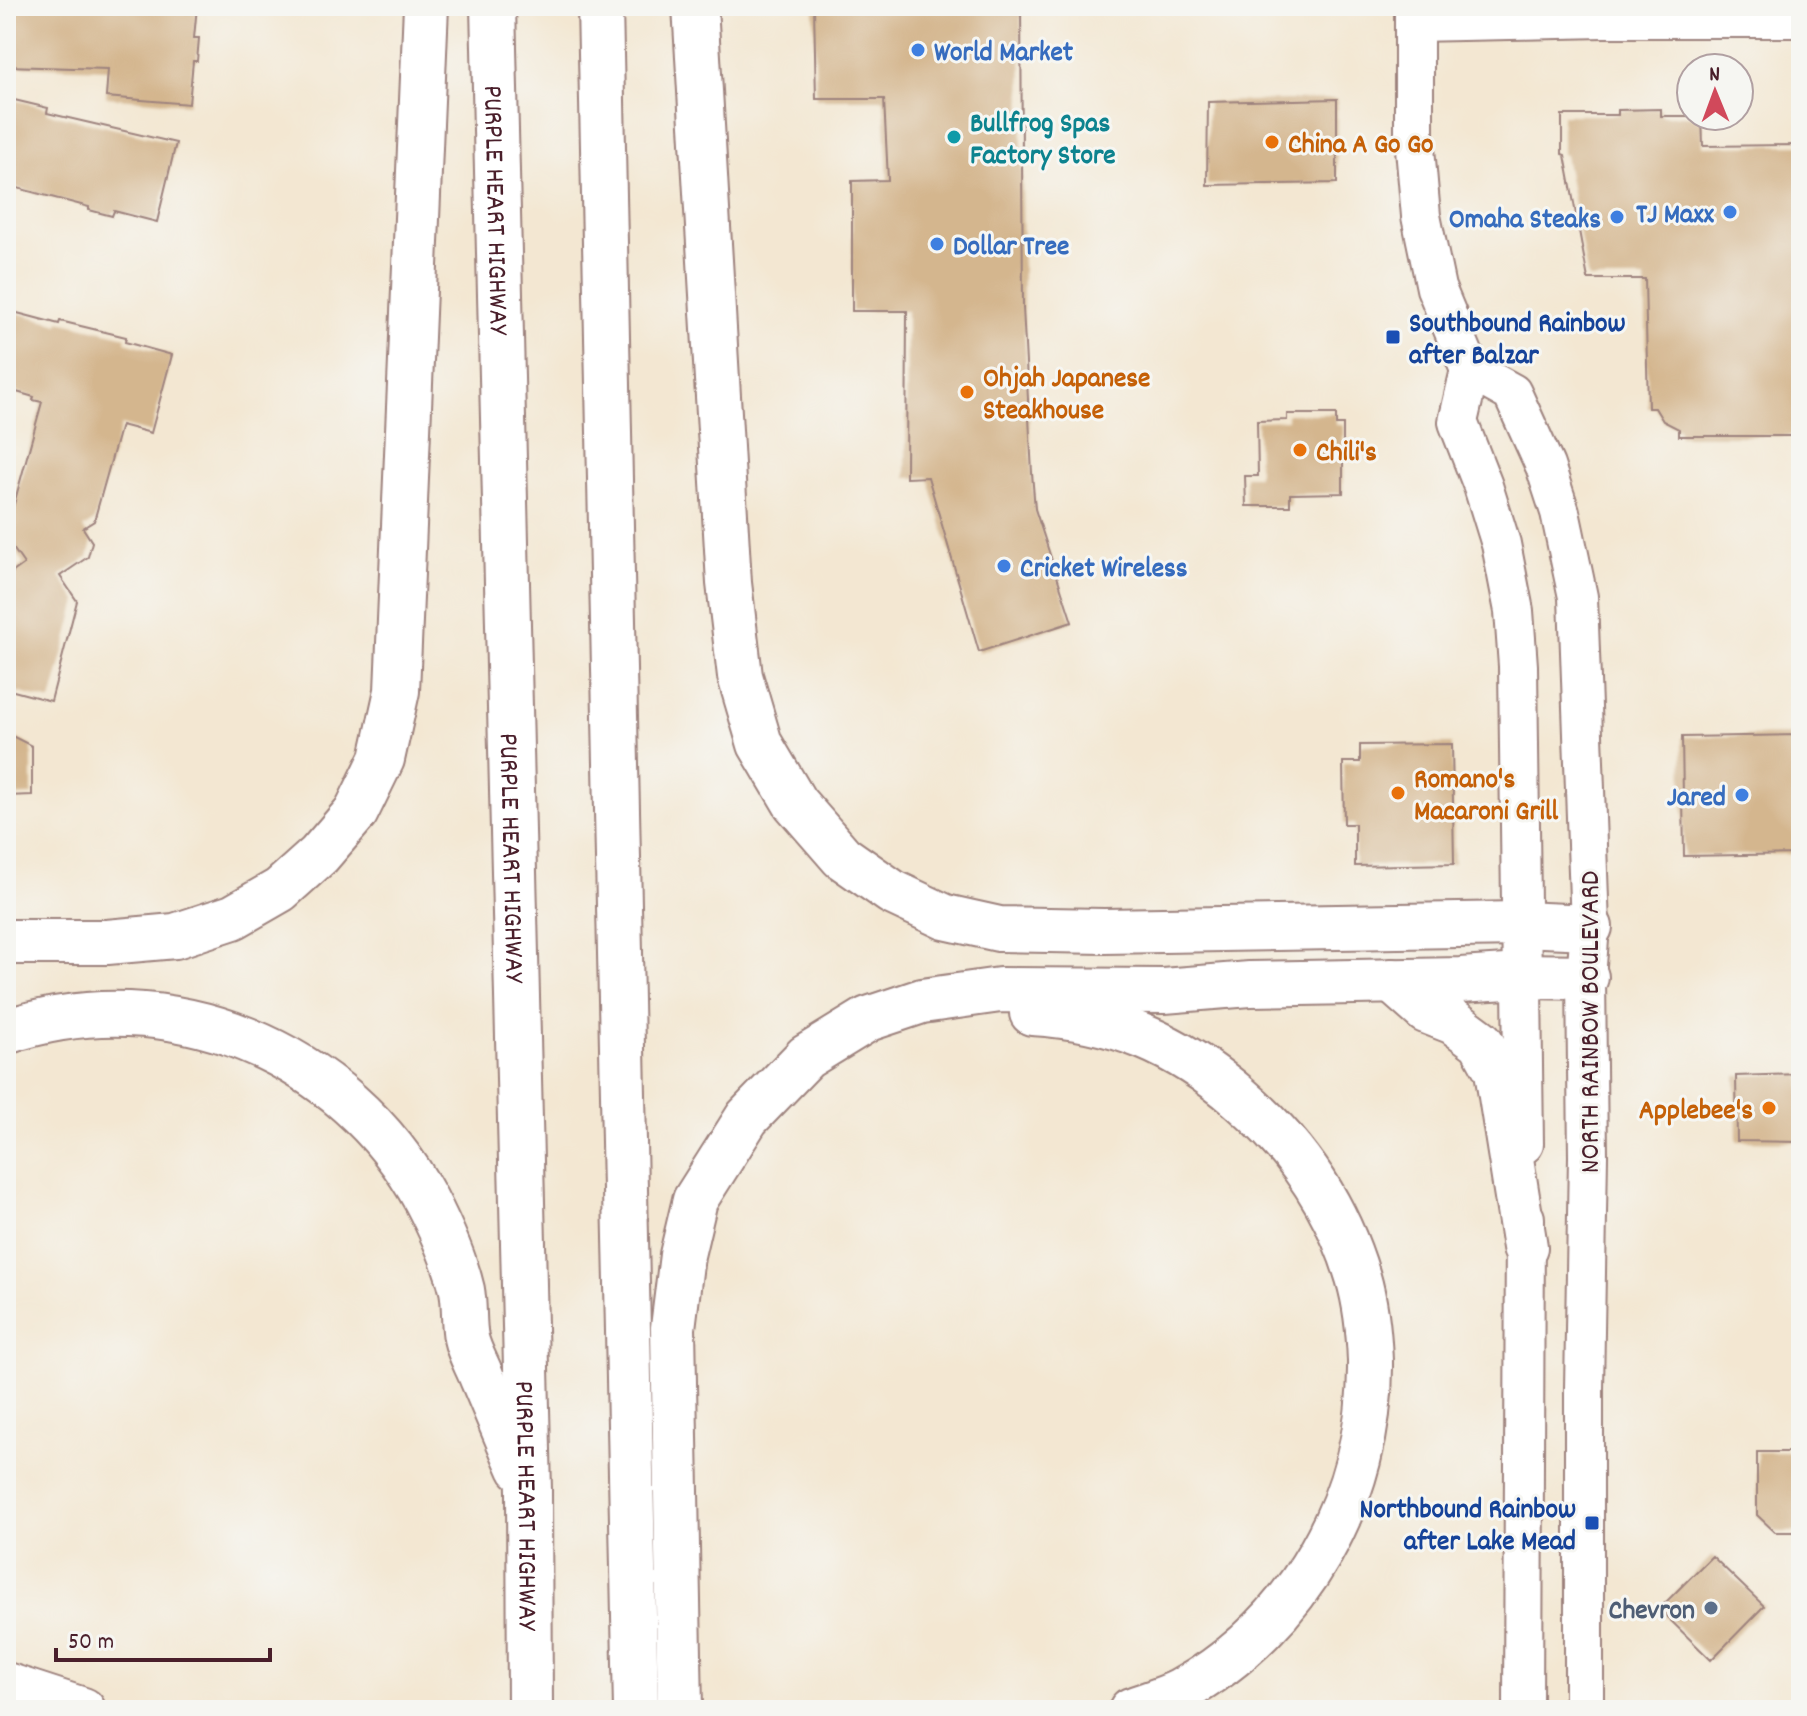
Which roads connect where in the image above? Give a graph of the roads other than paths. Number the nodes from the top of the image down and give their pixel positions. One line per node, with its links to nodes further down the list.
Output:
1 (426, 6): 10 (highway)
2 (493, 6): 17 (highway, PURPLE HEART HIGHWAY)
3 (600, 6): 21 (highway)
4 (695, 6): 8 (highway)
5 (1414, 16): 6 (street); 7 (main road)
6 (1801, 22)
7 (1470, 370): 8 (main road); 9 (main road, NORTH RAINBOW BOULEVARD)
8 (1520, 924): 9 (highway); 11 (main road)
9 (1590, 927): 12 (main road, NORTH RAINBOW BOULEVARD)
10 (6, 942)
11 (1521, 976): 12 (highway); 13 (highway); 15 (main road)
12 (1586, 977): 25 (main road, NORTH RAINBOW BOULEVARD)
13 (1392, 981): 15 (highway); 16 (highway)
14 (6, 1032): 17 (highway)
15 (1525, 1247): 24 (main road)
16 (682, 1255): 22 (highway); 23 (highway)
17 (529, 1491): 20 (highway, PURPLE HEART HIGHWAY)
18 (6, 1685): 19 (highway)
19 (83, 1710)
20 (530, 1710)
21 (636, 1710)
22 (680, 1710)
23 (1131, 1710)
24 (1523, 1710)
25 (1584, 1710)

